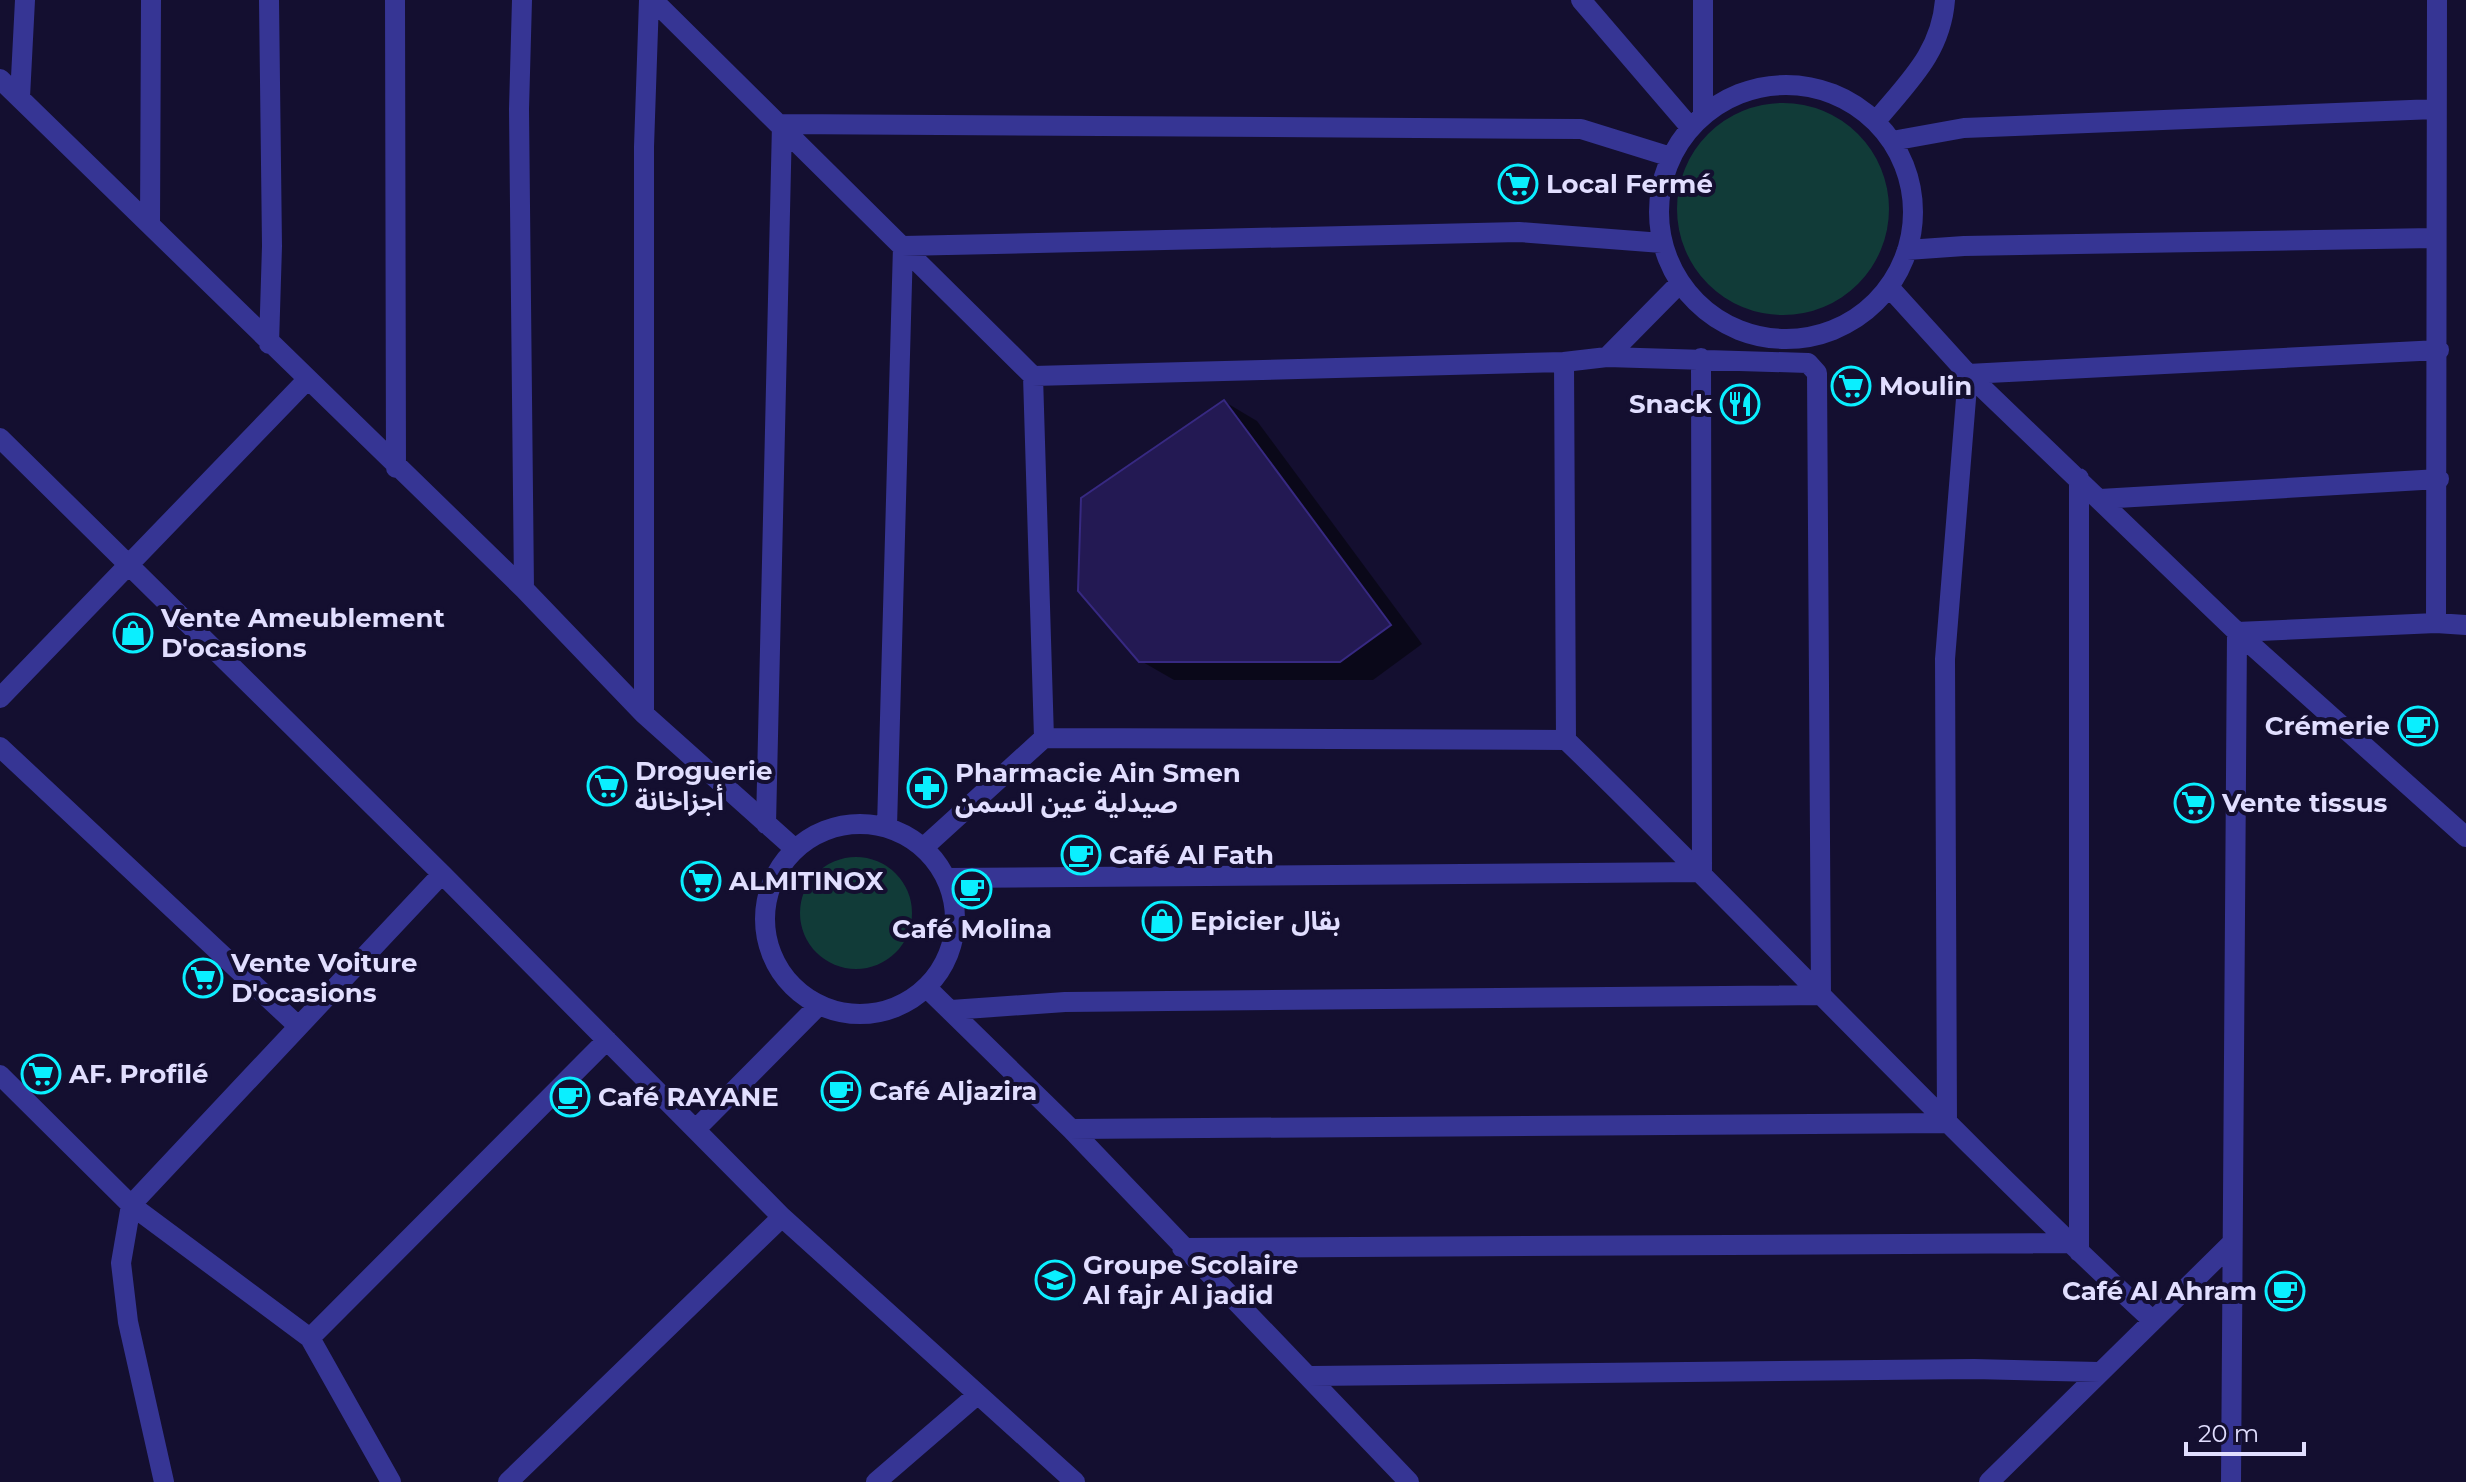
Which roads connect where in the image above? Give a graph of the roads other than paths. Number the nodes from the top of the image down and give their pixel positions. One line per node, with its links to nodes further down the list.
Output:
1 (25, 0): 12 (street)
2 (151, 0): 19 (street)
3 (269, 0): 26 (street)
4 (395, 0): 35 (street)
5 (522, 0): 40 (street)
6 (651, 0): 16 (street); 45 (street)
7 (1581, 0): 14 (street)
8 (1703, 0): 14 (street)
9 (1945, 0): 15 (street)
10 (2437, 0): 13 (street)
11 (0, 79): 12 (street)
12 (20, 97): 19 (street)
13 (2435, 109): 17 (street); 20 (street)
14 (1696, 121): 15 (street); 18 (street)
15 (1876, 121): 17 (street)
16 (782, 124): 18 (street); 22 (street); 49 (street)
17 (1892, 141): 23 (street)
18 (1671, 157): 21 (street)
19 (150, 224): 26 (street)
20 (2434, 238): 23 (street); 27 (street)
21 (1662, 243): 22 (street); 24 (street)
22 (903, 246): 32 (street); 50 (street)
23 (1907, 250): 25 (street)
24 (1679, 284): 25 (street); 28 (street)
25 (1889, 287): 31 (street)
26 (269, 344): 33 (street)
27 (2439, 350): 31 (street); 37 (street)
28 (1607, 357): 29 (street); 30 (street)
29 (1701, 358): 54 (street); 58 (street)
30 (1564, 362): 32 (street); 47 (street)
31 (1968, 374): 36 (street); 64 (street)
32 (1033, 376): 46 (street)
33 (307, 380): 35 (street); 39 (street)
34 (0, 438): 39 (street)
35 (396, 468): 40 (street)
36 (2079, 478): 38 (street); 70 (street)
37 (2439, 479): 38 (street); 41 (street)
38 (2100, 499): 43 (street)
39 (129, 565): 44 (street); 55 (street)
40 (524, 589): 45 (street)
41 (2436, 623): 42 (street); 43 (street)
42 (2466, 625)
43 (2237, 632): 51 (street); 69 (street)
44 (0, 698)
45 (644, 714): 49 (street)
46 (1044, 738): 47 (street); 52 (street)
47 (1566, 740): 54 (street)
48 (0, 747): 61 (street)
49 (766, 824): 53 (street)
50 (887, 827): 52 (street); 53 (street)
51 (2466, 837)
52 (923, 848): 56 (street)
53 (795, 849): 59 (street)
54 (1702, 872): 56 (street); 58 (street)
55 (442, 874): 61 (street); 62 (street)
56 (946, 878): 57 (street)
57 (926, 987): 59 (street); 60 (street)
58 (1821, 995): 60 (street); 64 (street)
59 (819, 1005): 65 (street)
60 (951, 1010): 66 (street)
61 (297, 1025): 67 (street)
62 (607, 1040): 65 (street); 73 (street)
63 (0, 1075): 67 (street)
64 (1947, 1123): 66 (street); 70 (street)
65 (697, 1128): 68 (street)
66 (1071, 1129): 71 (street)
67 (131, 1205): 73 (street); 77 (street)
68 (782, 1217): 76 (street); 79 (street)
69 (2232, 1243): 72 (street); 84 (street)
70 (2073, 1247): 71 (street); 72 (street)
71 (1182, 1248): 75 (street)
72 (2152, 1320): 74 (street)
73 (310, 1338): 78 (street)
74 (2099, 1372): 75 (street); 83 (street)
75 (1311, 1376): 82 (street)
76 (977, 1395): 80 (street); 81 (street)
77 (164, 1482)
78 (391, 1482)
79 (508, 1482)
80 (876, 1482)
81 (1075, 1482)
82 (1409, 1482)
83 (1989, 1482)
84 (2231, 1482)

